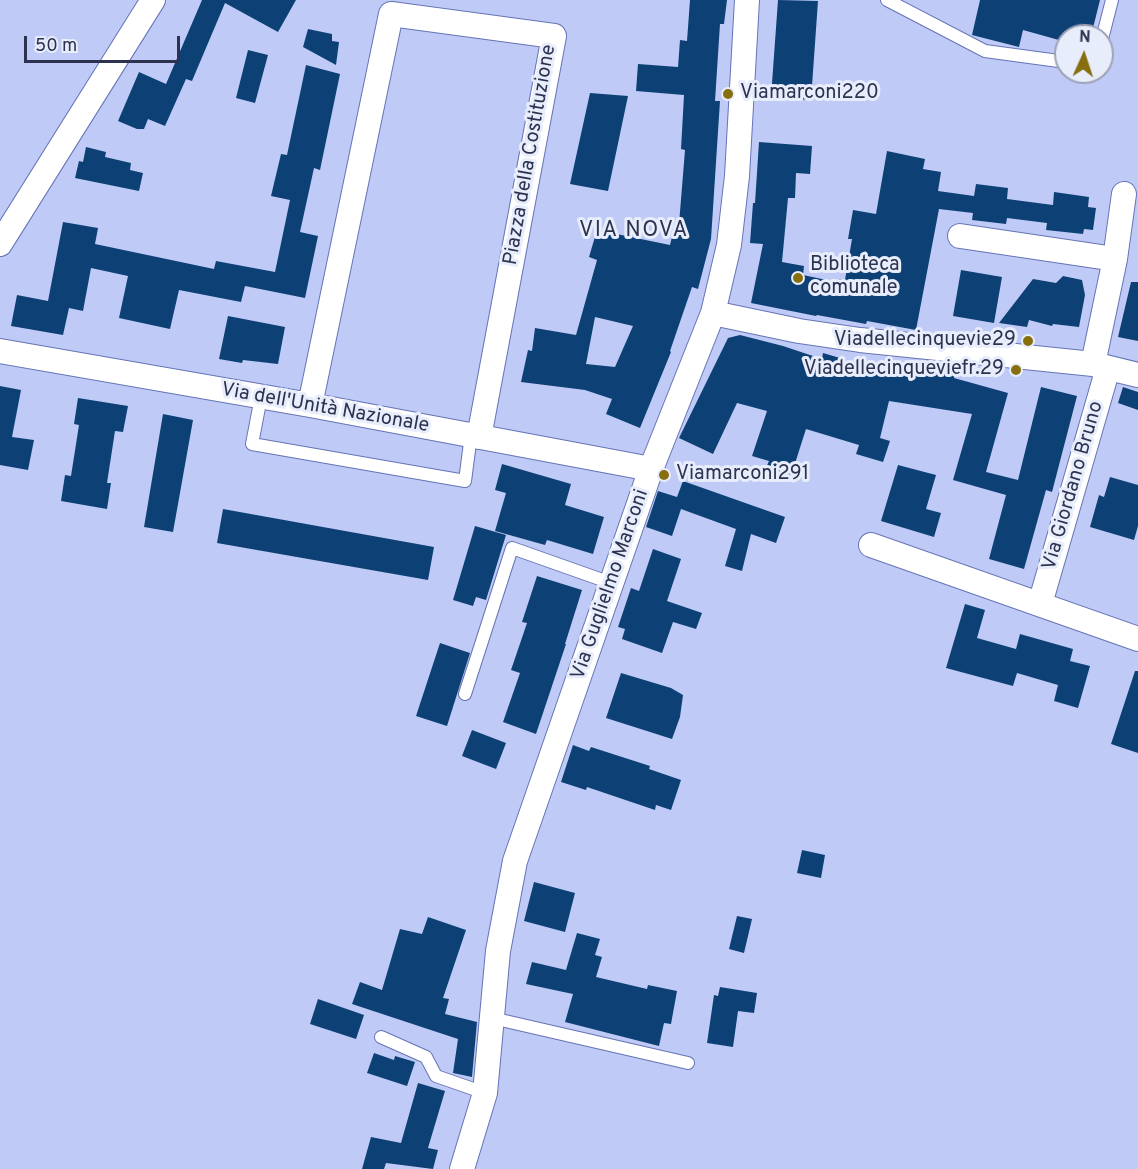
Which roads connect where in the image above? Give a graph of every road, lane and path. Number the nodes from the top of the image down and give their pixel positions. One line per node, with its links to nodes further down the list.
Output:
1 (153, 0): 9 (street)
2 (747, 0): 11 (street, Via Guglielmo Marconi)
3 (887, 0): 6 (lane)
4 (1112, 0): 5 (lane)
5 (1106, 24)
6 (1054, 60)
7 (1124, 194): 10 (street, Via Giordano Bruno)
8 (960, 236): 10 (street)
9 (0, 244)
10 (1115, 259): 13 (street, Via Giordano Bruno)
11 (713, 313): 13 (street); 18 (street, Via Guglielmo Marconi)
12 (0, 351): 15 (street, Via dell'Unità Nazionale)
13 (1100, 366): 14 (street); 21 (street, Via Giordano Bruno)
14 (1138, 375)
15 (261, 397): 16 (street, Via dell'Unità Nazionale); 17 (lane)
16 (310, 405): 17 (street, Via dell'Unità Nazionale); 17 (street, Piazza della Costituzione)
17 (475, 436): 18 (street, Via dell'Unità Nazionale)
18 (651, 469): 20 (street, Via Guglielmo Marconi)
19 (871, 545): 21 (street)
20 (611, 583): 23 (lane); 24 (street, Via Guglielmo Marconi)
21 (1040, 604): 22 (street)
22 (1138, 639)
23 (465, 694)
24 (492, 1018): 26 (lane); 27 (street, Via Guglielmo Marconi)
25 (381, 1037): 27 (lane)
26 (688, 1064)
27 (485, 1093): 28 (street, Via Guglielmo Marconi)
28 (462, 1169)

